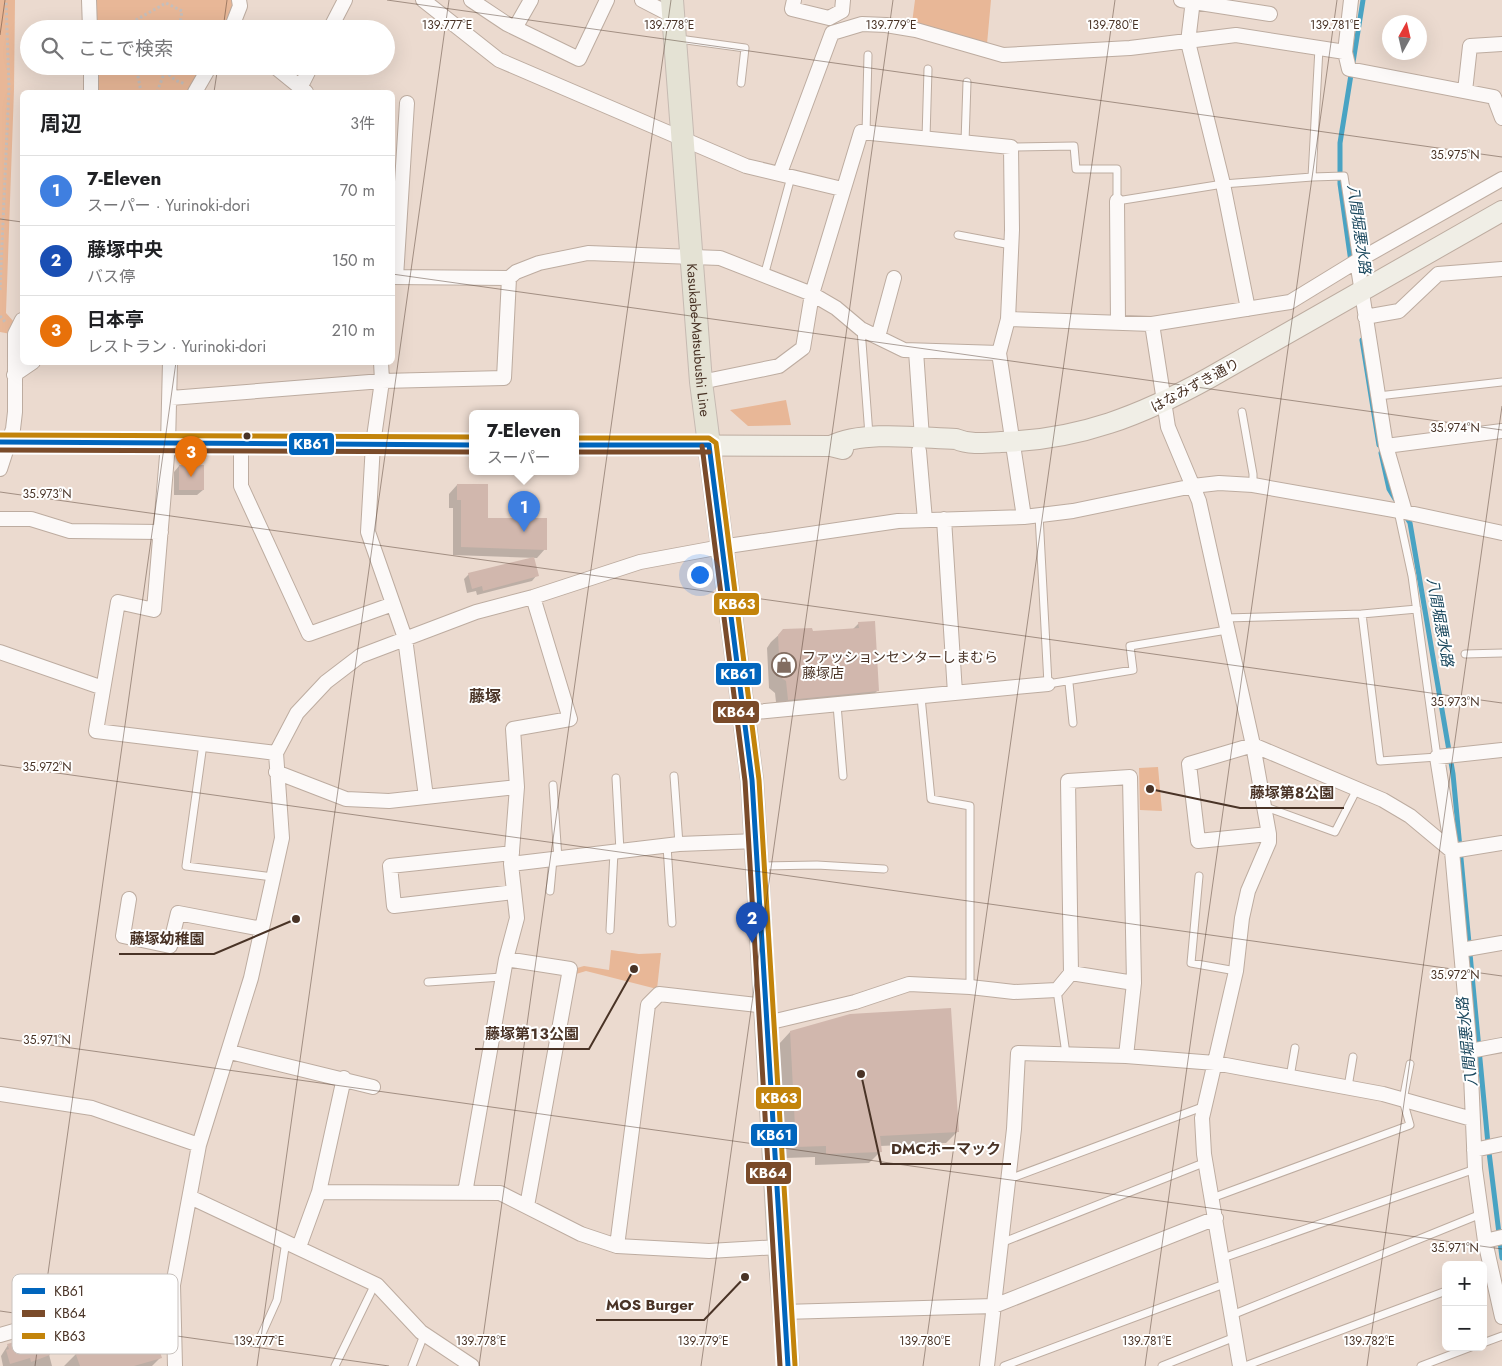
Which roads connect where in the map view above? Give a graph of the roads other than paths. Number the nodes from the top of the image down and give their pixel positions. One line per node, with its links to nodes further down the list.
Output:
1 (89, 0): 15 (street)
2 (239, 0): 16 (street)
3 (345, 0): 17 (street)
4 (423, 0): 39 (street)
5 (471, 0): 18 (street)
6 (531, 0): 18 (street)
7 (607, 0): 18 (street)
8 (642, 0): 13 (street)
9 (794, 0): 10 (street)
10 (843, 0)
11 (1351, 0): 23 (street)
12 (1189, 1): 14 (street); 20 (street)
13 (672, 8): 19 (main road, Kasukabe-Matsubushi Line)
14 (1270, 14)
15 (90, 20)
16 (235, 20)
17 (335, 20)
18 (515, 28)
19 (674, 38): 31 (lane); 39 (main road, Kasukabe-Matsubushi Line)
20 (1188, 42): 22 (street); 43 (street); 46 (street)
21 (1502, 44): 35 (street)
22 (1319, 48): 23 (street); 44 (lane)
23 (1344, 52): 35 (street)
24 (868, 55): 38 (lane)
25 (928, 69): 40 (lane)
26 (91, 75): 32 (street)
27 (205, 75): 33 (street)
28 (285, 75): 34 (street)
29 (308, 75): 34 (street)
30 (967, 82): 41 (lane)
31 (741, 83)
32 (91, 90)
33 (197, 90)
34 (303, 90)
35 (1465, 91): 37 (street)
36 (407, 103): 53 (street)
37 (1502, 118)
38 (866, 133): 40 (street); 47 (street)
39 (682, 137): 43 (street); 52 (main road, Kasukabe-Matsubushi Line)
40 (926, 138): 41 (street)
41 (965, 142): 42 (street)
42 (1011, 147): 48 (lane); 51 (street)
43 (785, 175): 47 (street); 56 (lane)
44 (1312, 177): 46 (lane); 54 (lane)
45 (1502, 179): 54 (street)
46 (1223, 184): 48 (lane); 62 (street)
47 (842, 189): 61 (street)
48 (1117, 201): 65 (street)
49 (1502, 211): 60 (street, はなみずき通り)
50 (958, 235): 51 (lane)
51 (1011, 245): 64 (street)
52 (690, 258): 56 (street); 58 (street); 77 (main road, Kasukabe-Matsubushi Line)
53 (395, 264)
54 (1351, 265): 60 (street); 62 (street)
55 (1502, 269): 63 (street)
56 (764, 276): 61 (street)
57 (395, 277): 58 (street)
58 (509, 278): 76 (street)
59 (894, 278): 69 (street)
60 (1364, 290): 63 (street); 81 (street, はなみずき通り)
61 (812, 294): 68 (street); 77 (street)
62 (1248, 309): 67 (street)
63 (1366, 318): 79 (street)
64 (1008, 319): 65 (street); 71 (street)
65 (1118, 323): 67 (street)
66 (20, 324): 75 (street)
67 (1152, 324): 81 (street)
68 (861, 328): 69 (street); 84 (lane)
69 (878, 337): 70 (street)
70 (916, 351): 71 (street); 89 (street)
71 (999, 353): 86 (street)
72 (28, 365): 75 (street)
73 (170, 365): 80 (street)
74 (381, 365): 76 (street)
75 (14, 374): 85 (street)
76 (382, 380): 80 (street); 88 (street)
77 (701, 382): 93 (main road, Kasukabe-Matsubushi Line)
78 (1502, 382): 79 (lane)
79 (1377, 396): 95 (street)
80 (170, 398): 87 (street)
81 (1164, 403): 86 (street, はなみずき通り); 98 (street)
82 (1242, 412): 97 (lane)
83 (1502, 431): 95 (street)
84 (869, 438): 89 (street, はなみずき通り); 94 (street, はなみずき通り)
85 (4, 442): 87 (street); 96 (street)
86 (1014, 442): 89 (street, はなみずき通り); 101 (street)
87 (168, 444): 90 (street); 105 (street)
88 (373, 444): 90 (street); 91 (street); 109 (street)
89 (920, 444): 94 (street, はなみずき通り); 104 (street)
90 (241, 445): 109 (street)
91 (469, 445)
92 (579, 445): 93 (street, はなみずき通り)
93 (709, 445): 94 (street, はなみずき通り); 107 (main road, Kasukabe-Matsubushi Line)
94 (832, 446)
95 (1386, 446): 99 (street)
96 (0, 469)
97 (1253, 485): 98 (street); 99 (street)
98 (1193, 486): 100 (street); 112 (street)
99 (1401, 511): 106 (street); 110 (lane)
100 (1039, 515): 101 (street); 118 (lane)
101 (1024, 517): 103 (street)
102 (0, 519): 105 (street)
103 (944, 519): 104 (street); 120 (street)
104 (925, 520): 107 (street)
105 (162, 532): 119 (street)
106 (1502, 533)
107 (721, 547): 108 (street); 123 (main road, Kasukabe-Matsubushi Line)
108 (533, 597): 113 (street); 135 (street)
109 (393, 604): 113 (street)
110 (1417, 609): 111 (lane); 129 (lane)
111 (1362, 614): 112 (lane); 129 (lane)
112 (1226, 624): 117 (lane); 126 (street)
113 (406, 638): 128 (street); 137 (street)
114 (0, 652): 119 (street)
115 (1465, 654): 116 (lane)
116 (1502, 654)
117 (1069, 682): 118 (lane); 124 (lane)
118 (1048, 684): 120 (street)
119 (103, 688): 125 (street)
120 (955, 693): 121 (street)
121 (921, 697): 122 (street); 165 (lane)
122 (837, 704): 123 (street); 132 (lane)
123 (744, 713): 140 (main road, Kasukabe-Matsubushi Line)
124 (1073, 723)
125 (203, 744): 128 (street); 150 (lane)
126 (1253, 745): 136 (street); 138 (street); 139 (street)
127 (1502, 750): 129 (street)
128 (276, 753): 130 (street)
129 (1437, 757): 143 (street)
130 (276, 772): 137 (street); 150 (street)
131 (674, 776): 142 (lane)
132 (843, 776)
133 (616, 778): 144 (lane)
134 (553, 785): 146 (lane)
135 (517, 786): 137 (street); 145 (street)
136 (1357, 789): 138 (lane); 143 (street)
137 (426, 797)
138 (1264, 806): 139 (street)
139 (1269, 834): 160 (street)
140 (757, 841): 142 (street); 147 (main road, Kasukabe-Matsubushi Line)
141 (1502, 843): 143 (street)
142 (673, 845): 144 (street); 154 (lane)
143 (1452, 851): 158 (street)
144 (617, 852): 146 (street); 156 (lane)
145 (512, 859): 146 (street); 152 (street); 152 (street)
146 (555, 859): 151 (lane)
147 (758, 866): 148 (lane); 167 (main road, Kasukabe-Matsubushi Line)
148 (884, 868)
149 (1199, 876): 160 (lane)
150 (273, 877): 155 (street)
151 (550, 891)
152 (514, 892): 159 (street)
153 (129, 900): 155 (street)
154 (672, 923)
155 (262, 929): 171 (street)
156 (610, 930)
157 (1502, 943): 158 (street)
158 (1461, 950): 170 (street)
159 (506, 959): 162 (street); 195 (street)
160 (1236, 971): 175 (street)
161 (1071, 973): 164 (street); 164 (street); 166 (street)
162 (502, 977): 163 (lane); 192 (street)
163 (428, 982)
164 (1134, 983): 173 (street)
165 (970, 987): 166 (street); 167 (street)
166 (1057, 990): 172 (lane)
167 (766, 1014): 202 (street); 204 (main road, Kasukabe-Matsubushi Line)
168 (1502, 1045): 170 (street)
169 (1296, 1048): 177 (lane)
170 (1470, 1051): 184 (street)
171 (230, 1052): 178 (street); 186 (street)
172 (1066, 1054): 173 (street); 190 (street)
173 (1126, 1056): 175 (street)
174 (1353, 1057): 180 (lane)
175 (1215, 1063): 177 (street); 183 (street)
176 (1410, 1064): 182 (lane)
177 (1290, 1077): 180 (street)
178 (344, 1078): 179 (street); 191 (street)
179 (373, 1087)
180 (1348, 1088): 182 (street)
181 (0, 1094): 186 (street)
182 (1403, 1100): 184 (street); 194 (lane)
183 (1205, 1106): 188 (street); 190 (lane)
184 (1472, 1119): 187 (street)
185 (1502, 1144): 187 (street)
186 (199, 1145): 193 (street)
187 (1474, 1150): 189 (street)
188 (1206, 1162): 194 (street); 201 (lane)
189 (1475, 1169): 196 (street); 205 (lane)
190 (1008, 1179): 201 (street)
191 (319, 1192): 192 (street); 203 (street)
192 (465, 1193): 195 (street)
193 (190, 1197): 199 (street); 206 (street)
194 (1212, 1198): 197 (street)
195 (527, 1206): 202 (street)
196 (1481, 1214): 200 (street); 213 (lane)
197 (1216, 1218): 205 (street); 211 (street)
198 (1502, 1237): 200 (street)
199 (286, 1241): 203 (street); 218 (lane)
200 (1485, 1241): 207 (street)
201 (1001, 1243): 211 (street)
202 (617, 1246): 204 (street)
203 (299, 1247): 209 (street)
204 (779, 1247): 212 (main road, Kasukabe-Matsubushi Line)
205 (1223, 1258): 208 (street)
206 (175, 1274)
207 (1488, 1275): 214 (street)
208 (1227, 1283): 213 (street); 226 (lane)
209 (375, 1284): 215 (street); 221 (lane)
210 (1442, 1292): 229 (lane)
211 (994, 1306): 212 (street); 225 (street)
212 (783, 1312): 224 (main road, Kasukabe-Matsubushi Line)
213 (1232, 1315): 217 (street)
214 (1502, 1317)
215 (424, 1335): 222 (lane); 223 (street)
216 (1502, 1336): 219 (lane)
217 (1236, 1337): 227 (lane); 228 (street)
218 (260, 1338)
219 (1487, 1342)
220 (1460, 1351): 230 (lane)
221 (336, 1366)
222 (412, 1366)
223 (472, 1366)
224 (788, 1366)
225 (987, 1366)
226 (1004, 1366)
227 (1162, 1366)
228 (1240, 1366)
229 (1245, 1366)
230 (1421, 1366)

